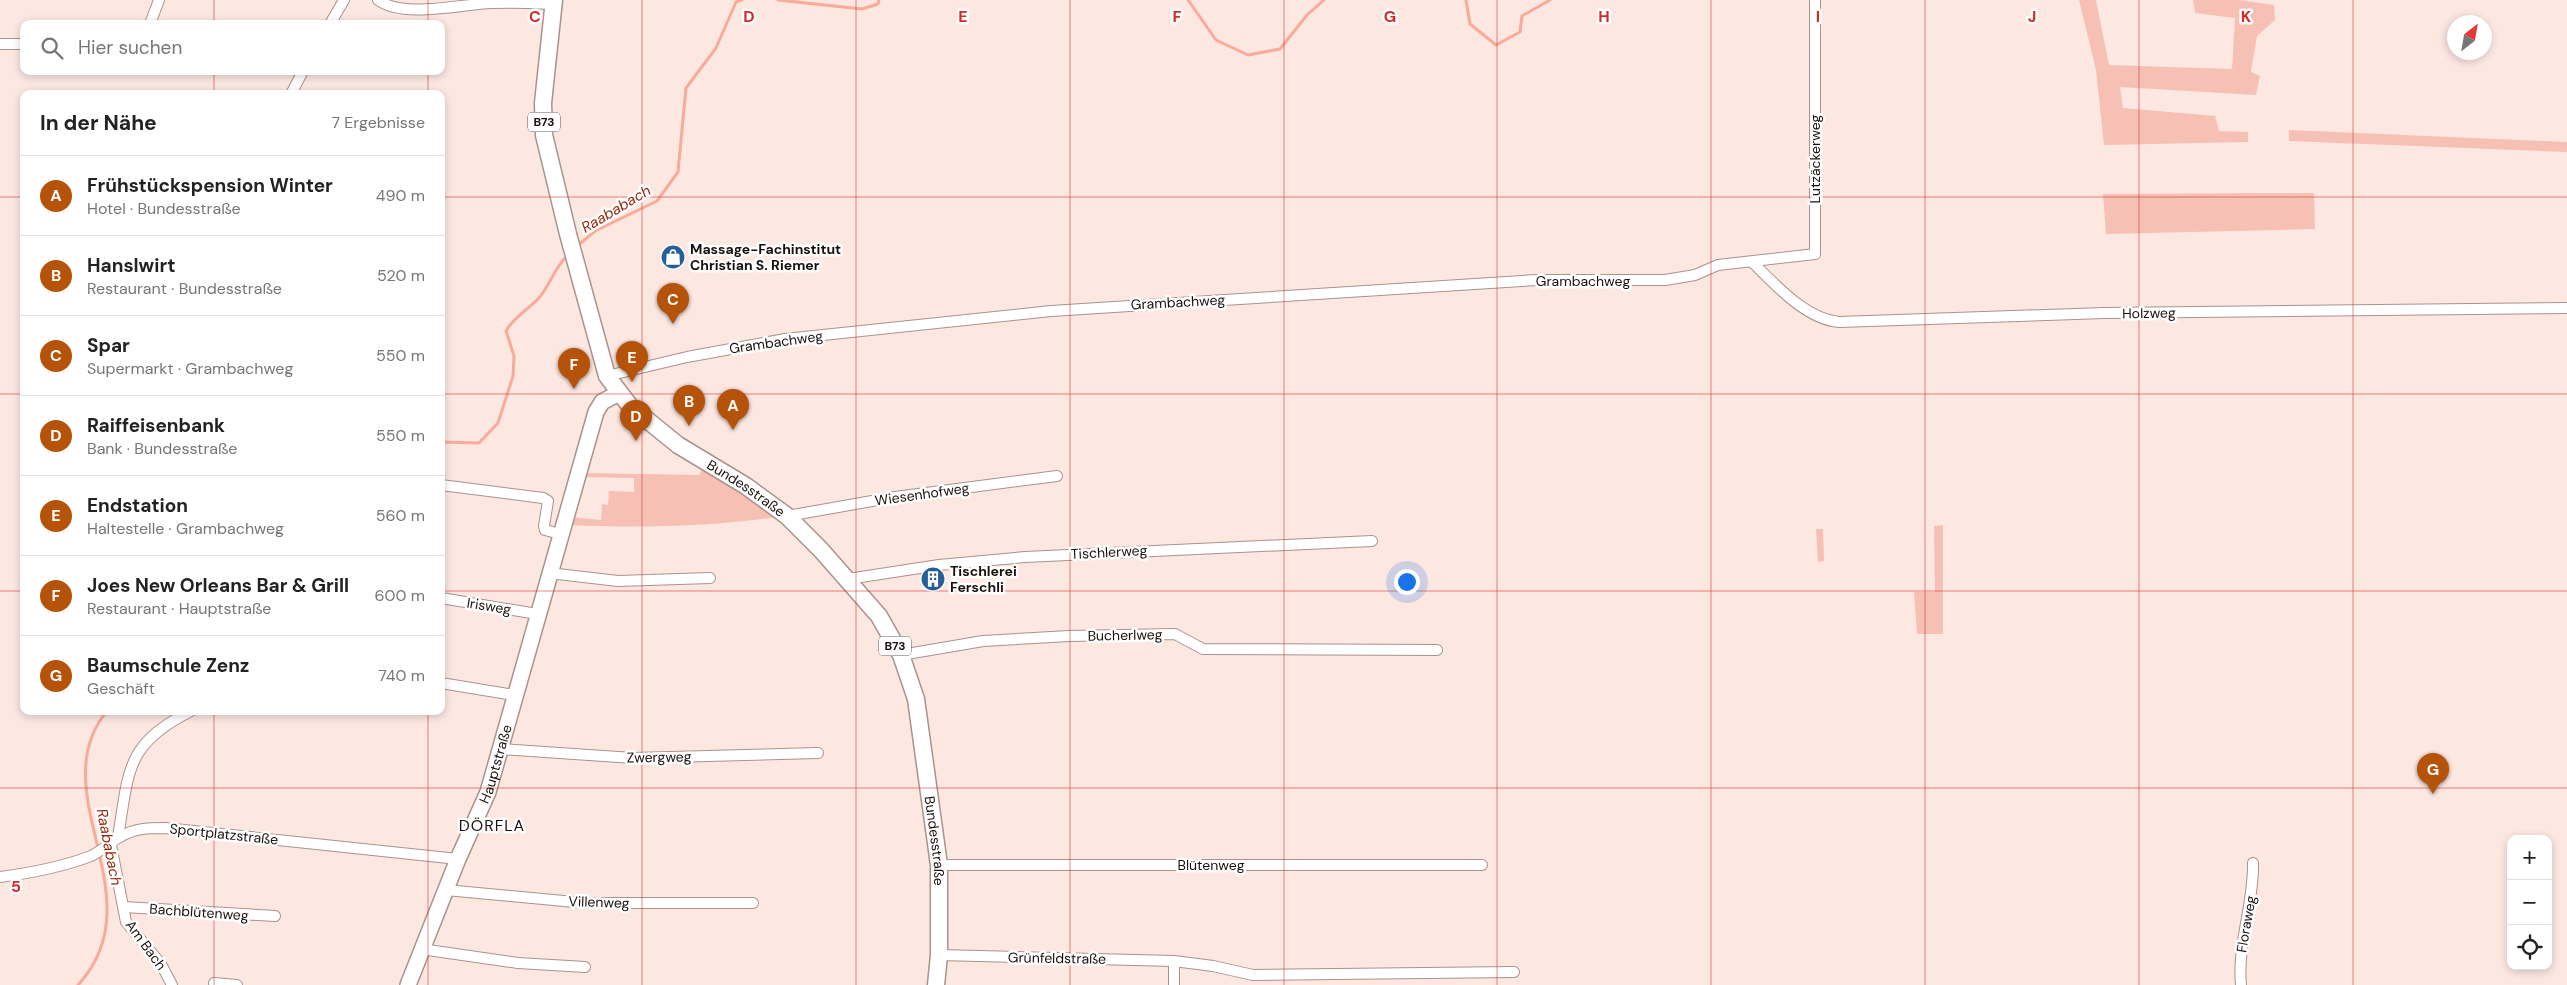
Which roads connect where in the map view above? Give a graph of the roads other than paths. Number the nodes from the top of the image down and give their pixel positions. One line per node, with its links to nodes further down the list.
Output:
1 (158, 0): 6 (street)
2 (344, 0): 7 (street)
3 (378, 0): 5 (street)
4 (1815, 0): 12 (street, Lutzäckerweg)
5 (554, 2): 14 (main road, Bundesstraße / B73)
6 (151, 20)
7 (332, 20)
8 (0, 44): 9 (street)
9 (20, 44)
10 (301, 75): 11 (street)
11 (293, 90)
12 (1752, 262): 13 (street, Holzweg); 14 (street, Grambachweg)
13 (2567, 308)
14 (607, 376): 15 (main road, Bundesstraße / B73)
15 (619, 393): 18 (main road, Bundesstraße / B73); 19 (main road, Hauptstraße)
16 (1057, 476): 18 (street, Wiesenhofweg)
17 (445, 486): 19 (street)
18 (787, 516): 23 (main road, Bundesstraße / B73)
19 (560, 534): 21 (main road, Hauptstraße)
20 (1372, 540): 23 (street, Tischlerweg)
21 (548, 573): 22 (street); 25 (main road, Hauptstraße)
22 (710, 578)
23 (848, 579): 27 (main road, Bundesstraße / B73)
24 (445, 599): 25 (street, Irisweg)
25 (537, 614): 29 (main road, Hauptstraße)
26 (1437, 650): 27 (street, Bucherlweg)
27 (900, 655): 36 (main road, Bundesstraße / B73)
28 (445, 684): 29 (street)
29 (514, 695): 31 (main road, Hauptstraße)
30 (185, 715): 33 (street, Am Bach)
31 (500, 749): 32 (street, Zwergweg); 34 (main road, Hauptstraße)
32 (818, 753)
33 (111, 844): 34 (street, Sportplatzstraße); 38 (street, Sportplatzstraße); 41 (street, Am Bach)
34 (458, 859): 39 (main road, Hauptstraße)
35 (2253, 863): 56 (street, Floraweg)
36 (939, 865): 37 (street, Blütenweg); 44 (main road, Bundesstraße / B73)
37 (1482, 865)
38 (0, 877)
39 (446, 890): 40 (street, Villenweg); 43 (main road, Hauptstraße)
40 (752, 903)
41 (124, 907): 42 (street, Bachblütenweg); 50 (street, Am Bach)
42 (275, 916)
43 (422, 949): 46 (street); 52 (main road, Hauptstraße)
44 (939, 956): 45 (street, Grünfeldstraße); 53 (main road, Bundesstraße / B73)
45 (1174, 961): 48 (street, Grünfeldstraße); 54 (street)
46 (585, 966)
47 (1514, 972): 48 (street, Grünfeldstraße)
48 (1469, 973): 55 (street)
49 (214, 983): 51 (street)
50 (172, 985)
51 (237, 985)
52 (408, 985)
53 (936, 985)
54 (1174, 985)
55 (1469, 985)
56 (2241, 985)

